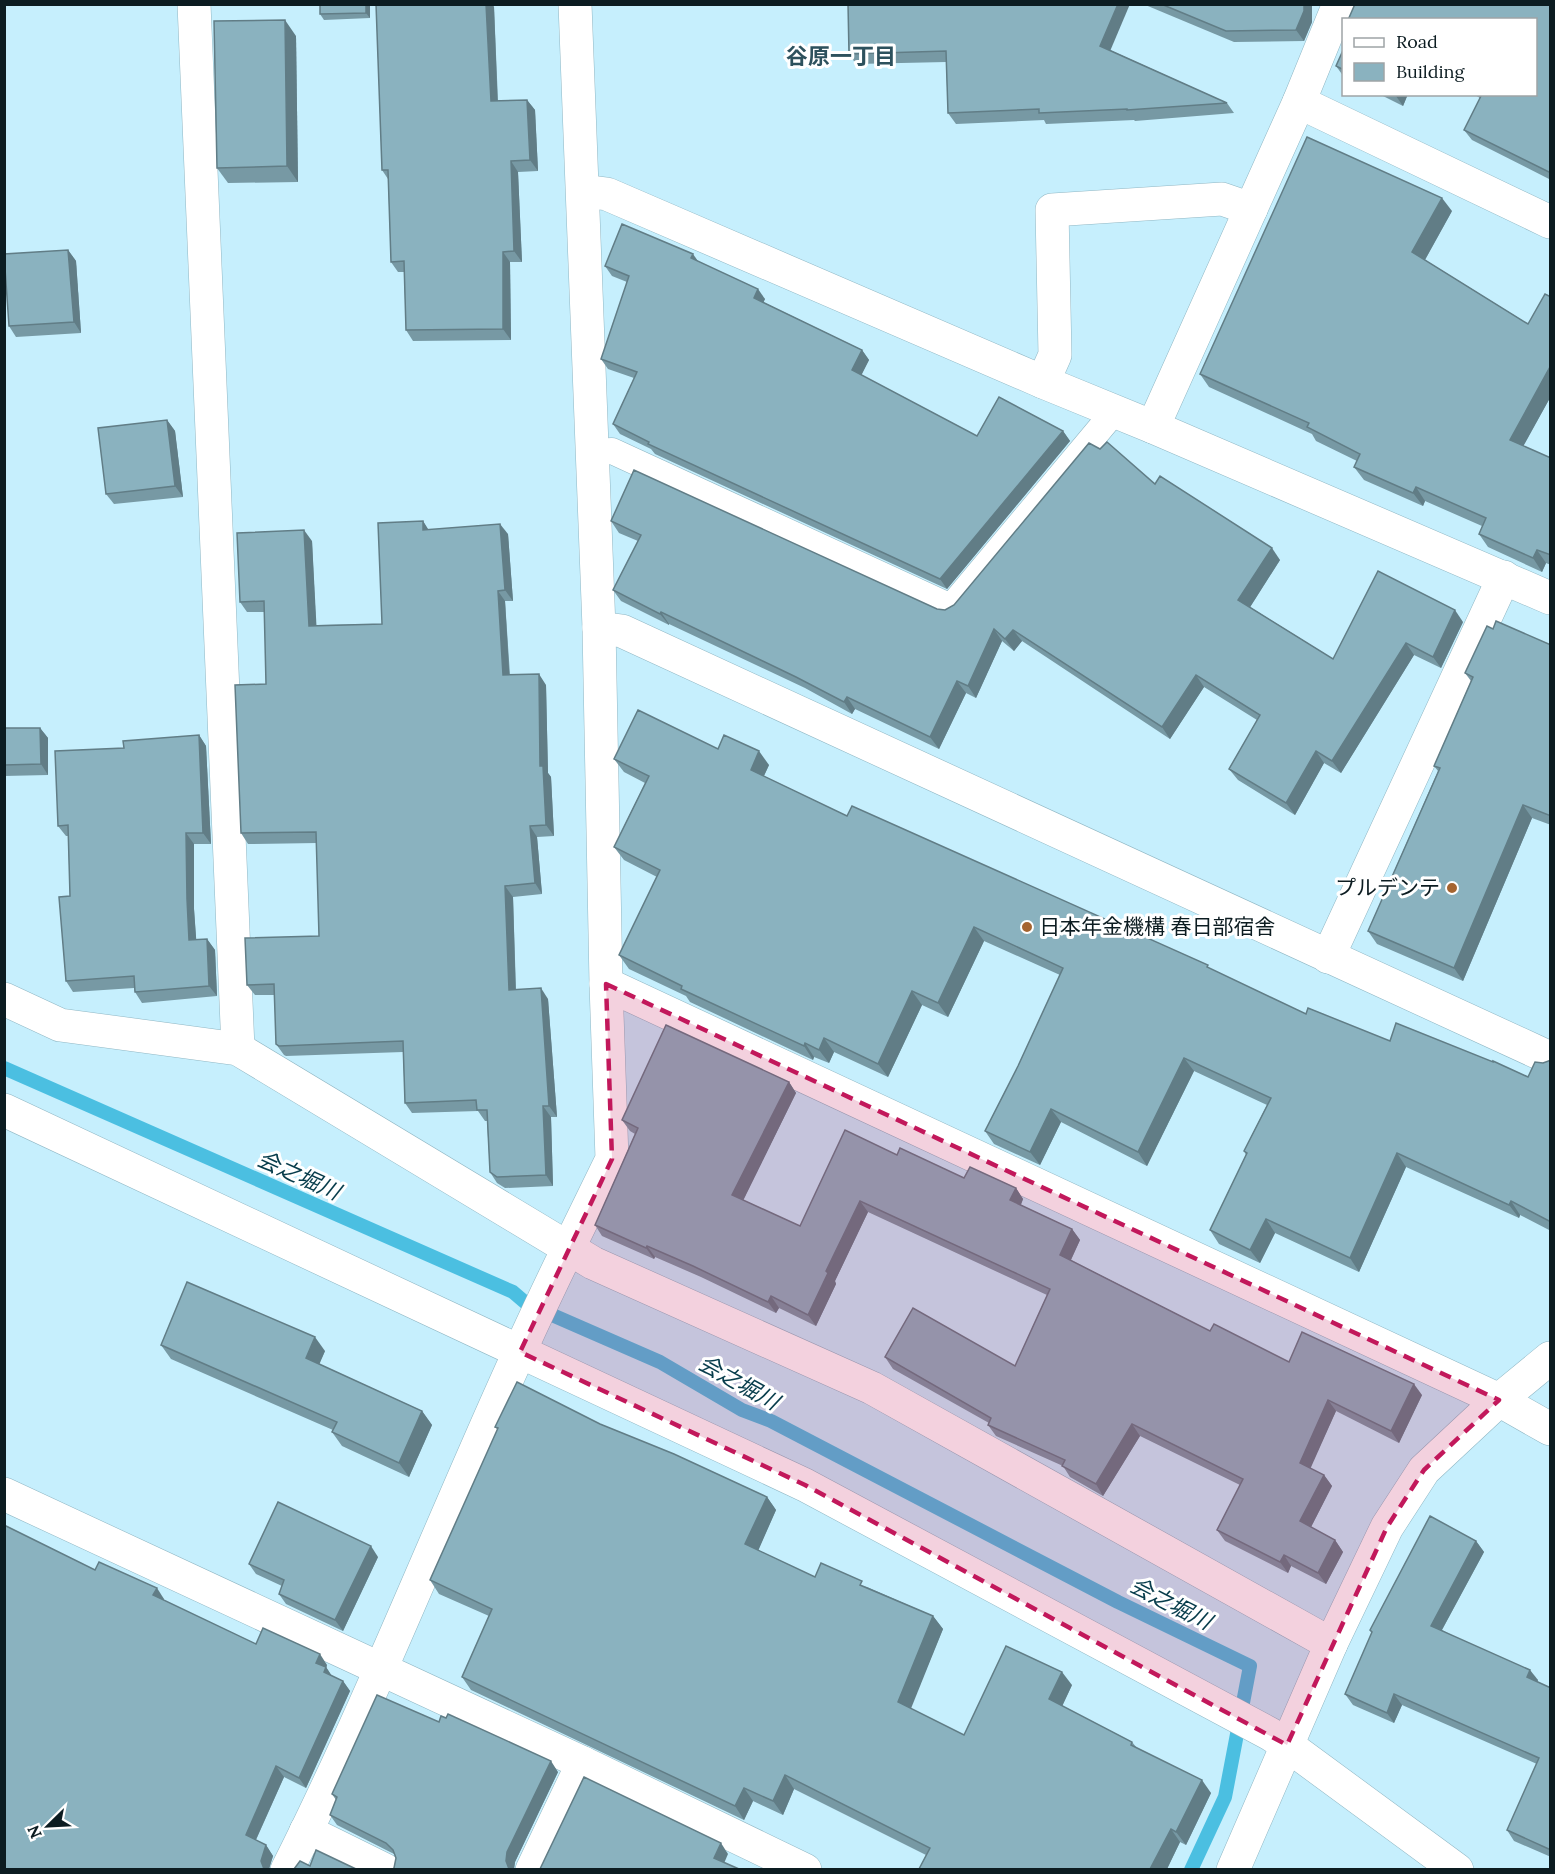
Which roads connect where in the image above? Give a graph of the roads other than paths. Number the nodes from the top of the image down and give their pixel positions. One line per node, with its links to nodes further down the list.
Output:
1 (194, 4): 18 (street)
2 (575, 4): 5 (street)
3 (1339, 4): 4 (street)
4 (1299, 102): 6 (street); 7 (street)
5 (583, 191): 8 (street); 11 (street)
6 (1251, 209): 8 (street); 10 (street)
7 (1551, 222)
8 (1043, 382): 9 (street)
9 (1114, 412): 10 (street); 11 (lane)
10 (1153, 427): 12 (street)
11 (593, 452): 14 (street)
12 (1504, 577): 13 (street); 15 (street)
13 (1551, 598)
14 (599, 628): 15 (street); 16 (street)
15 (1328, 957): 19 (street)
16 (606, 984): 21 (street); 24 (street)
17 (4, 999): 18 (street)
18 (237, 1049): 21 (street)
19 (1551, 1058)
20 (4, 1110): 22 (street)
21 (568, 1250): 22 (street); 27 (street)
22 (525, 1340): 28 (street); 29 (street)
23 (1551, 1358): 24 (street)
24 (1499, 1400): 25 (street); 27 (street)
25 (1551, 1429)
26 (4, 1494): 28 (street)
27 (1331, 1644): 29 (street)
28 (381, 1670): 30 (street); 31 (street)
29 (1279, 1739): 37 (street); 38 (street)
30 (583, 1763): 32 (street); 35 (street)
31 (306, 1831): 33 (street); 34 (street)
32 (755, 1859): 36 (street)
33 (286, 1869)
34 (386, 1869)
35 (532, 1869)
36 (805, 1869)
37 (1233, 1869)
38 (1457, 1869)

